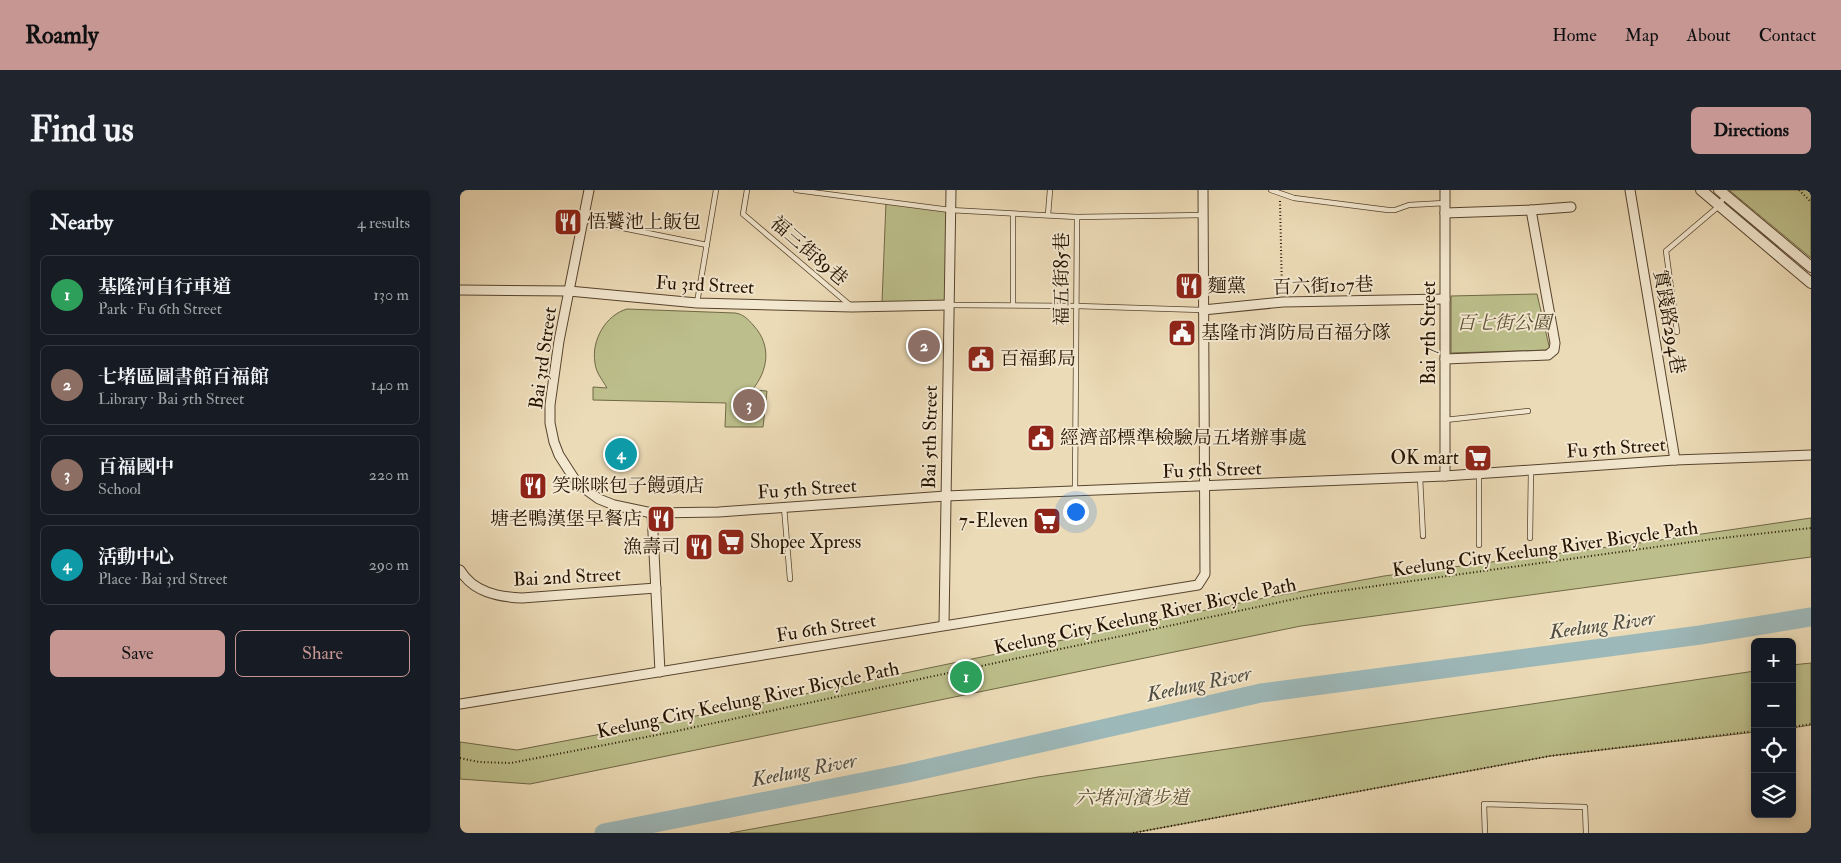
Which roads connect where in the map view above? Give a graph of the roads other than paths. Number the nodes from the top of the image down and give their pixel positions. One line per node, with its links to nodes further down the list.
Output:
1 (589, 190): 25 (street, Bai 3rd Street)
2 (716, 190): 26 (lane)
3 (747, 190): 36 (lane, 福三街89巷)
4 (796, 190): 14 (lane)
5 (841, 190): 14 (lane)
6 (951, 190): 18 (street, Bai 5th Street)
7 (1050, 190): 22 (lane)
8 (1203, 190): 23 (street)
9 (1271, 190): 15 (lane)
10 (1445, 190): 15 (street, Bai 7th Street)
11 (1630, 190): 43 (street, 實踐路294巷)
12 (1701, 190): 17 (street)
13 (1722, 193): 17 (lane); 27 (street)
14 (840, 197): 18 (lane)
15 (1445, 203): 20 (street, Bai 7th Street)
16 (1571, 206): 19 (street)
17 (1720, 206): 28 (street); 38 (lane)
18 (950, 210): 21 (lane); 33 (street, Bai 5th Street)
19 (1531, 210): 20 (street); 39 (street)
20 (1445, 213): 31 (street, Bai 7th Street)
21 (1013, 214): 22 (lane); 34 (lane)
22 (1048, 215): 24 (lane)
23 (1204, 215): 24 (lane); 37 (street)
24 (1077, 217): 35 (lane, 福五街85巷)
25 (583, 220): 26 (lane); 30 (street, Bai 3rd Street)
26 (707, 245): 32 (lane)
27 (1811, 267)
28 (1811, 283)
29 (460, 290): 30 (street, Fu 3rd Street)
30 (569, 291): 32 (street, Fu 3rd Street); 51 (street, Bai 3rd Street)
31 (1445, 298): 37 (street, 百六街107巷); 39 (street, Bai 7th Street)
32 (697, 303): 36 (street, Fu 3rd Street)
33 (949, 305): 34 (lane); 36 (street, Fu 3rd Street); 50 (street, Bai 5th Street)
34 (1013, 305): 35 (lane)
35 (1077, 306): 37 (lane); 49 (lane, 福五街85巷)
36 (852, 307)
37 (1203, 310): 48 (street)
38 (1677, 332)
39 (1445, 358): 41 (street, Bai 7th Street)
40 (1528, 411): 41 (lane)
41 (1445, 420): 46 (street, Bai 7th Street)
42 (1811, 455): 43 (street, Fu 5th Street)
43 (1675, 460): 44 (street, Fu 5th Street)
44 (1531, 470): 45 (street, Fu 5th Street); 55 (lane)
45 (1480, 474): 46 (street, Fu 5th Street); 56 (lane)
46 (1445, 476): 47 (street, Fu 5th Street)
47 (1420, 477): 48 (street, Fu 5th Street); 54 (lane)
48 (1206, 487): 49 (street, Fu 5th Street); 60 (street, Fu 6th Street)
49 (1075, 491): 50 (street, Fu 5th Street)
50 (946, 496): 52 (street, Fu 5th Street); 60 (street, Bai 5th Street)
51 (614, 505): 53 (street, Fu 5th Street)
52 (784, 507): 53 (street, Fu 5th Street); 58 (lane)
53 (652, 513): 59 (street)
54 (1423, 536)
55 (1530, 538)
56 (1480, 545)
57 (460, 570): 59 (street, Bai 2nd Street)
58 (790, 579)
59 (656, 588): 61 (street)
60 (944, 625): 61 (street, Fu 6th Street)
61 (660, 672): 62 (street, Fu 6th Street)
62 (460, 704)
63 (1485, 833): 64 (lane)
64 (1586, 833)

